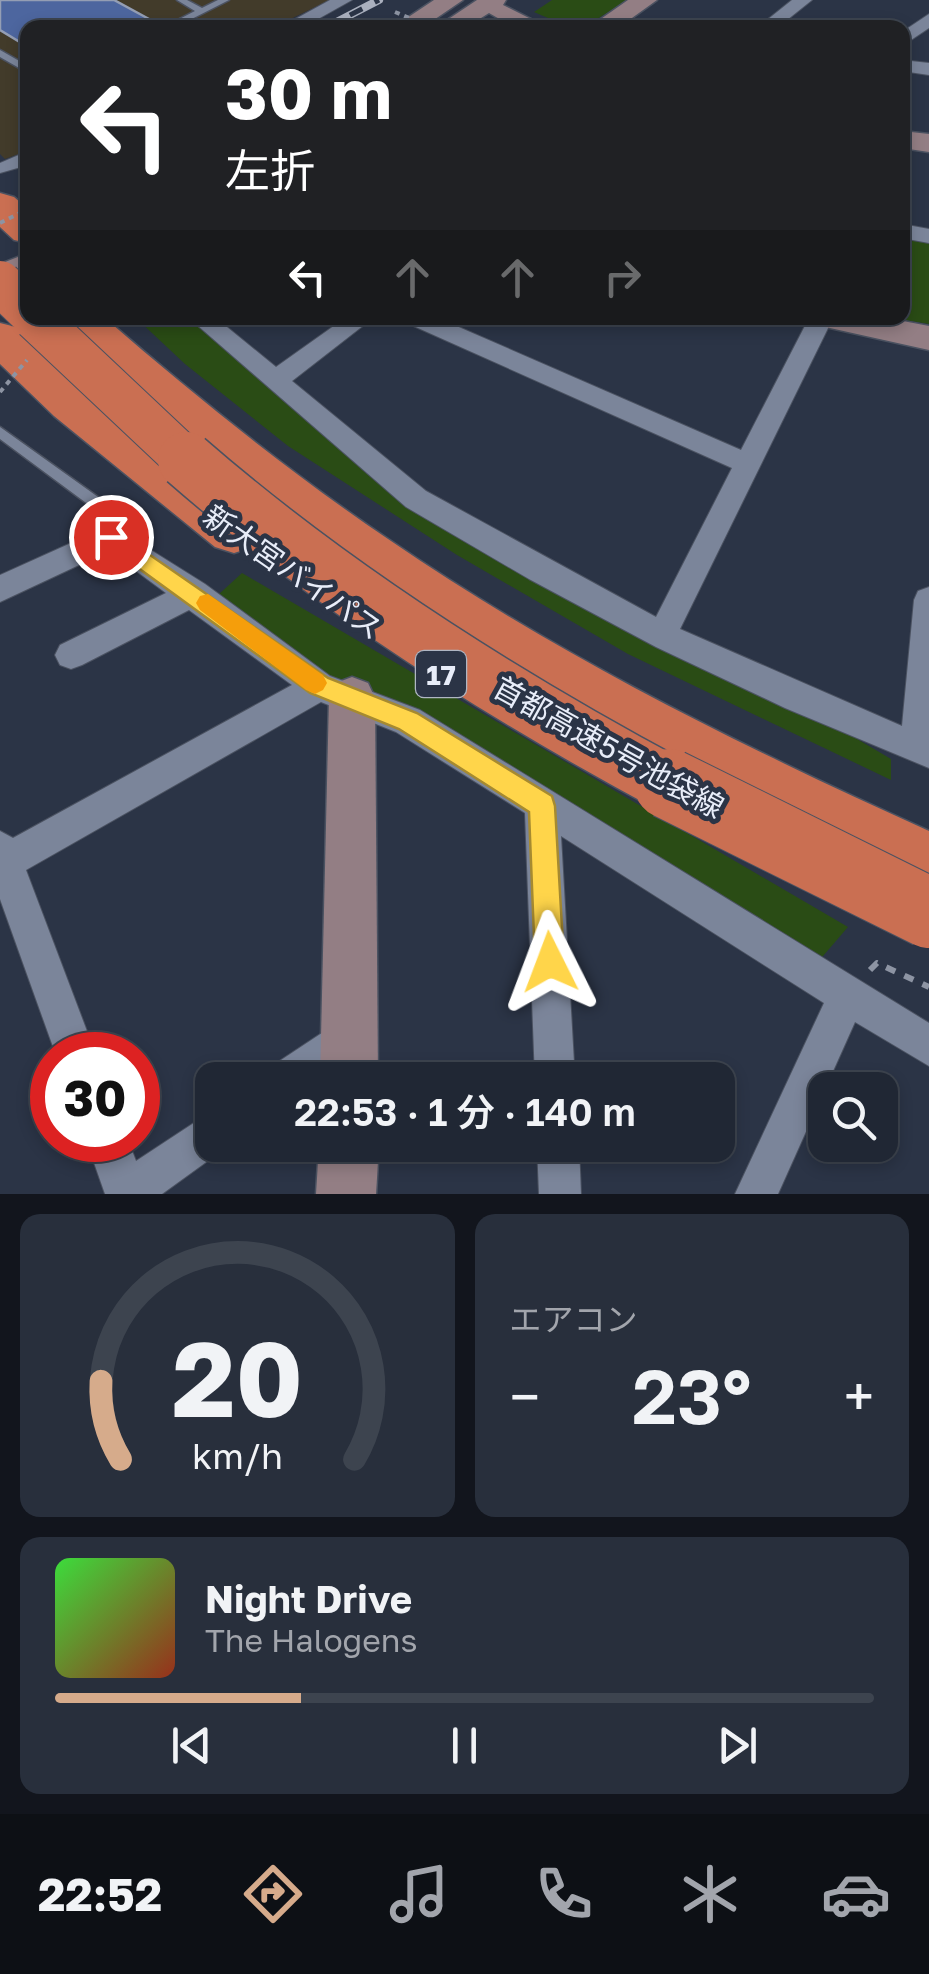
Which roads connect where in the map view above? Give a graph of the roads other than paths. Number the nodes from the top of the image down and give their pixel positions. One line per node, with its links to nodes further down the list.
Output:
1 (181, 0): 9 (lane)
2 (225, 0): 9 (lane)
3 (342, 0): 11 (street)
4 (451, 0): 12 (street)
5 (476, 0): 13 (street)
6 (645, 0): 16 (street)
7 (803, 0): 17 (street)
8 (505, 4): 14 (street); 15 (street)
9 (202, 11): 10 (lane)
10 (183, 20)
11 (303, 20)
12 (400, 20)
13 (444, 20)
14 (466, 20)
15 (526, 20)
16 (613, 20)
17 (776, 20)
18 (20, 166): 19 (street)
19 (3, 186): 20 (highway)
20 (20, 217)
21 (0, 281): 22 (highway, bridge)
22 (20, 302)
23 (43, 325): 48 (highway, 首都高速5号池袋線, bridge)
24 (85, 325): 47 (highway, 首都高速5号池袋線)
25 (127, 325): 45 (highway)
26 (208, 325): 33 (street)
27 (350, 325): 33 (street)
28 (433, 325): 35 (street)
29 (818, 325): 35 (street)
30 (867, 325): 32 (street)
31 (0, 338): 49 (highway, 新大宮バイパス / 17)
32 (929, 338)
33 (274, 380): 40 (street)
34 (0, 432): 36 (lane)
35 (748, 464): 40 (street)
36 (123, 545): 37 (street); 38 (street)
37 (0, 589)
38 (194, 593): 41 (street); 42 (street)
39 (929, 600): 43 (street)
40 (663, 632): 43 (street)
41 (71, 655)
42 (336, 692): 44 (street); 46 (street); 53 (street)
43 (923, 749)
44 (542, 806): 50 (street); 54 (street)
45 (929, 838)
46 (2, 859): 51 (street)
47 (929, 865)
48 (929, 913)
49 (929, 940)
50 (848, 994): 52 (street); 62 (street)
51 (67, 1032)
52 (929, 1046)
53 (349, 1058)
54 (554, 1062)
55 (195, 1144): 59 (street)
56 (116, 1162): 59 (street)
57 (347, 1162): 60 (street)
58 (559, 1162): 61 (street)
59 (127, 1194)
60 (346, 1194)
61 (560, 1194)
62 (756, 1194)

